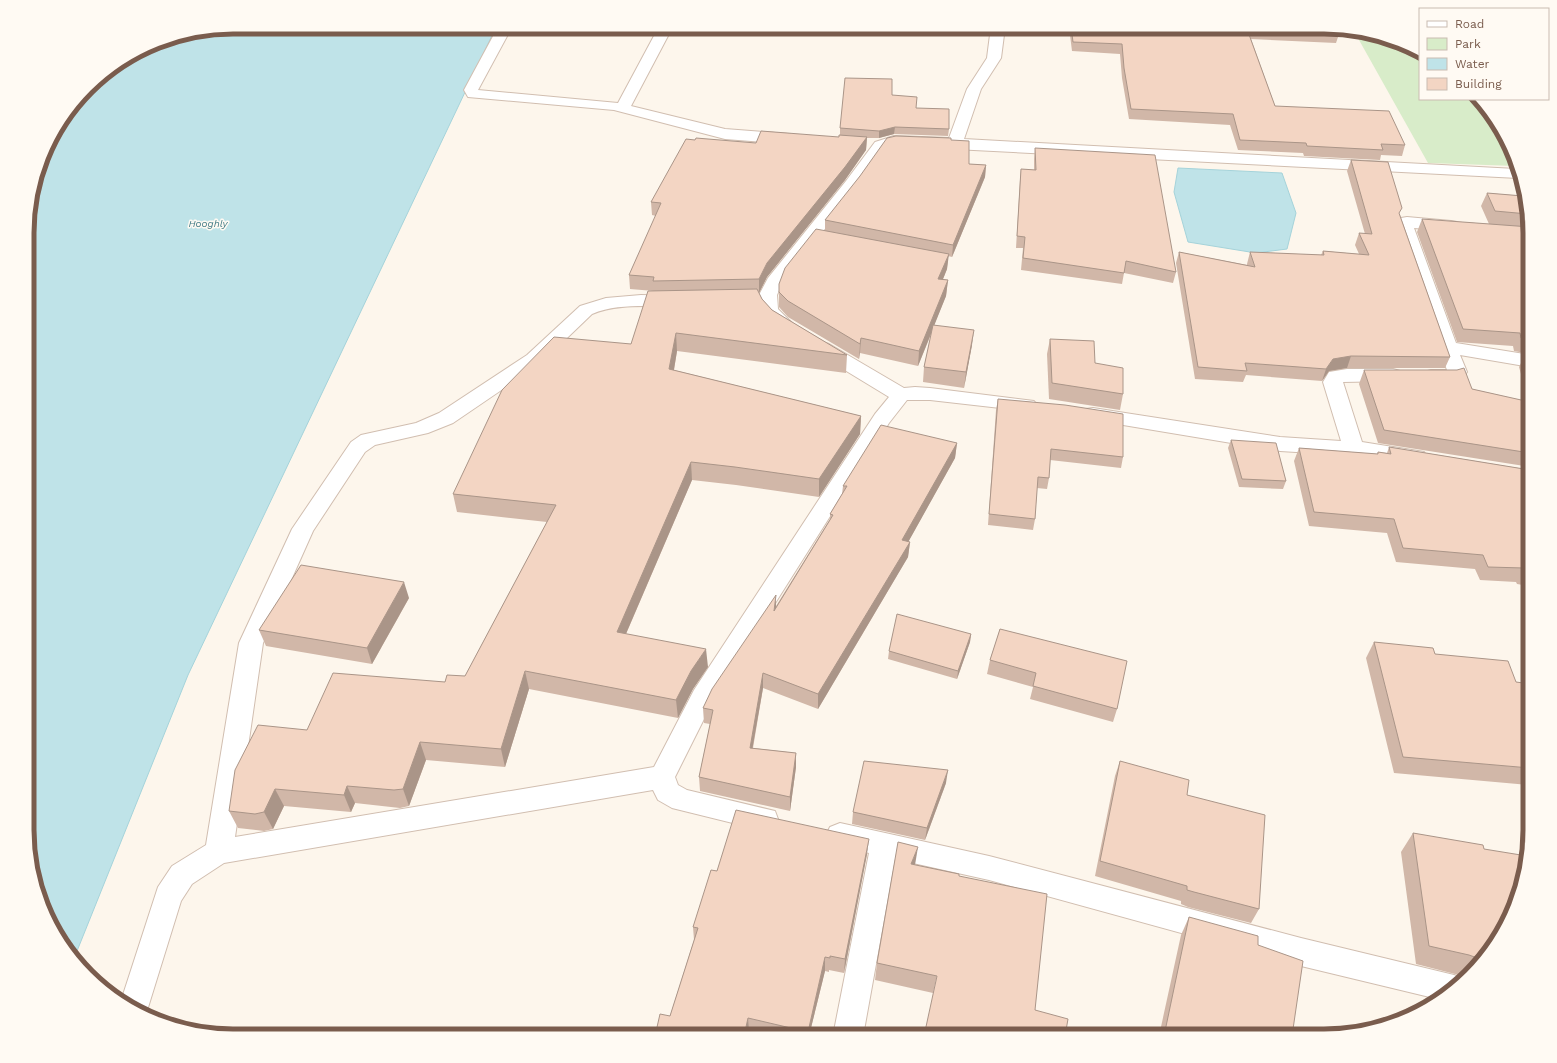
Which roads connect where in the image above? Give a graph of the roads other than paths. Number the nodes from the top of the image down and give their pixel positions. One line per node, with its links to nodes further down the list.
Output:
1 (501, 34): 4 (street)
2 (662, 34): 4 (street)
3 (997, 34): 6 (street)
4 (623, 107): 5 (street)
5 (804, 140)
6 (955, 143): 7 (street); 12 (street)
7 (1514, 174)
8 (1464, 227): 10 (street)
9 (698, 301): 21 (street)
10 (1448, 347): 11 (street); 15 (street)
11 (1523, 360)
12 (901, 395): 13 (street); 17 (street)
13 (1047, 407)
14 (1078, 411): 15 (street)
15 (1351, 447): 16 (street)
16 (1436, 461)
17 (662, 776): 18 (street); 21 (street)
18 (784, 823)
19 (822, 832): 20 (street)
20 (884, 845): 22 (street); 24 (street)
21 (220, 852): 23 (street)
22 (1446, 987)
23 (135, 1003)
24 (849, 1029)

